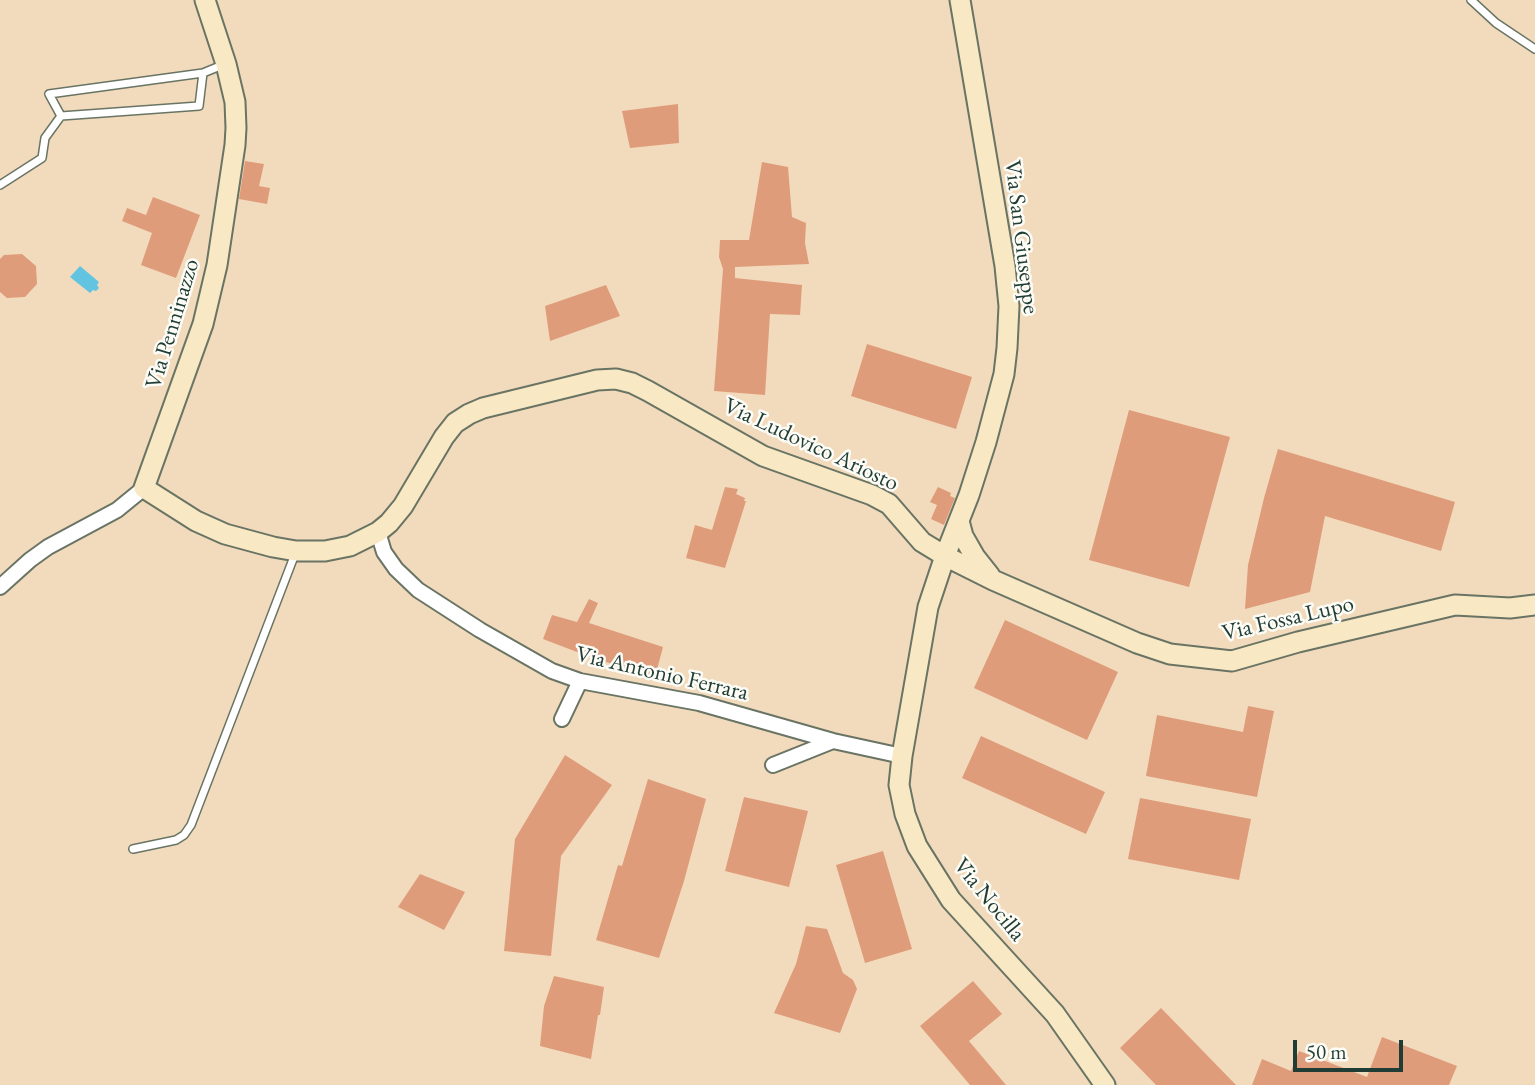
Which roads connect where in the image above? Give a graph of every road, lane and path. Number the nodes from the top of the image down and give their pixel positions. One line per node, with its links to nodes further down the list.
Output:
1 (205, 0): 5 (street, Via Penninazzo)
2 (960, 0): 10 (street, Via San Giuseppe)
3 (1471, 0): 4 (lane)
4 (1535, 49)
5 (226, 64): 6 (lane); 9 (street, Via Penninazzo)
6 (204, 73): 7 (lane); 7 (lane)
7 (61, 116): 8 (lane)
8 (0, 185)
9 (144, 488): 12 (street, Via Ludovico Ariosto); 15 (street)
10 (959, 521): 13 (street, Via San Giuseppe); 14 (street)
11 (378, 532): 12 (street, Via Ludovico Ariosto); 13 (street, Via Ludovico Ariosto); 17 (street, Via Antonio Ferrara)
12 (296, 551): 22 (lane)
13 (945, 556): 14 (street, Via Fossa Lupo); 20 (street, Via Nocilla)
14 (993, 580): 16 (street, Via Fossa Lupo)
15 (0, 587)
16 (1535, 605)
17 (580, 681): 18 (street); 19 (street, Via Antonio Ferrara)
18 (562, 719)
19 (833, 741): 20 (street, Via Antonio Ferrara); 21 (street)
20 (902, 756): 23 (street, Via Nocilla)
21 (773, 765)
22 (133, 849)
23 (1105, 1085)

